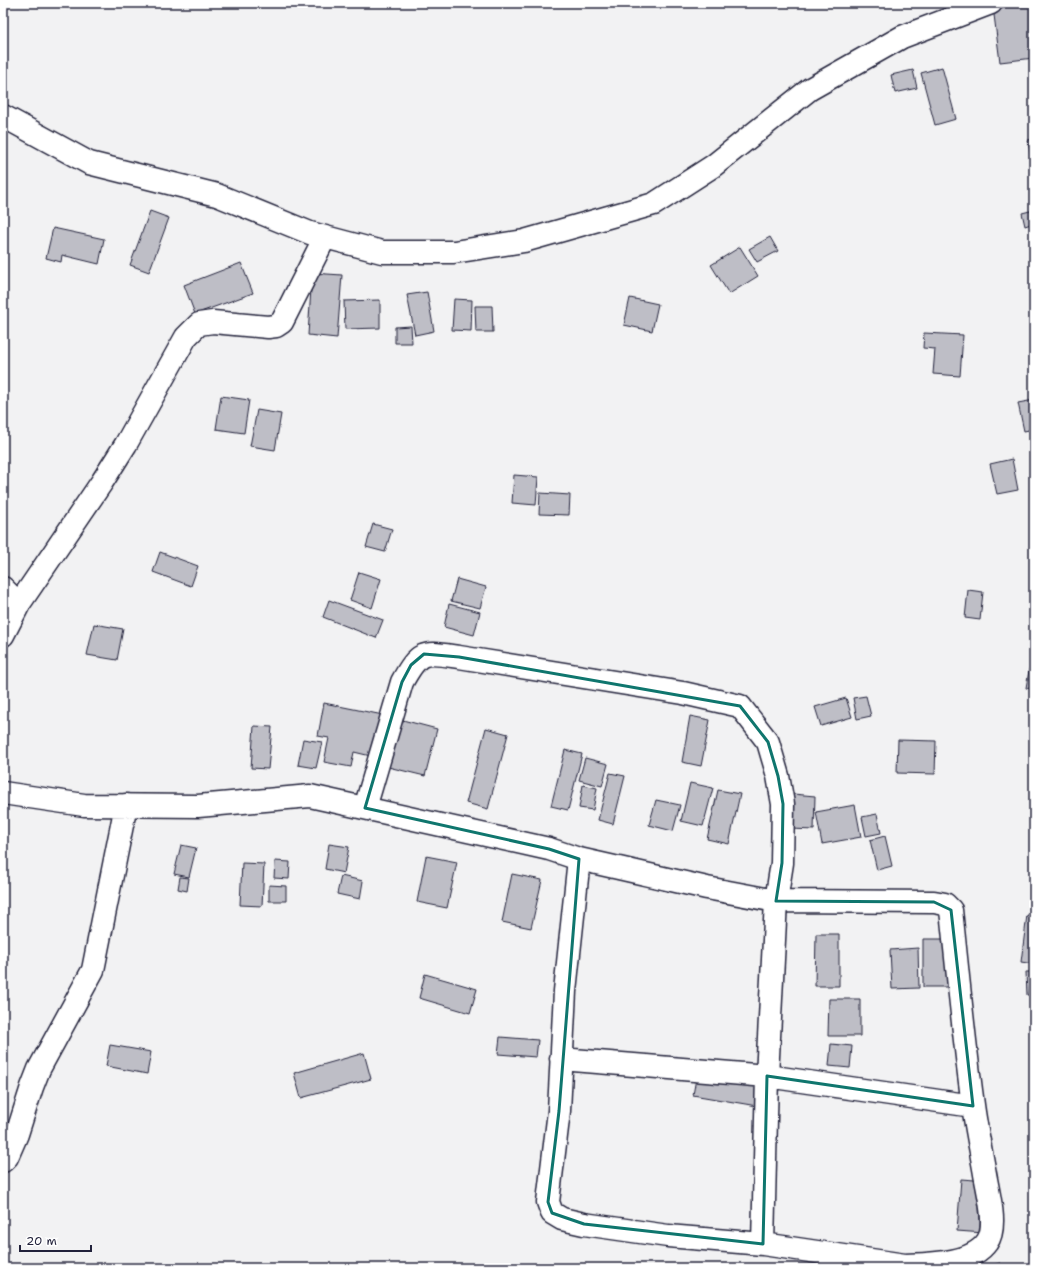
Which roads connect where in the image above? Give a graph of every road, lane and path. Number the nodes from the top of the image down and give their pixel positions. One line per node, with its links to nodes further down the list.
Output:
1 (991, 3): 3 (street)
2 (3, 116): 3 (street)
3 (325, 238): 5 (street)
4 (3, 588): 5 (street)
5 (19, 604): 6 (street)
6 (3, 635)
7 (3, 793): 8 (street)
8 (126, 805): 9 (street); 15 (street)
9 (365, 808): 10 (street); 11 (street)
10 (579, 859): 11 (street); 12 (street)
11 (776, 901): 13 (street); 14 (street)
12 (560, 1059): 13 (street); 16 (street)
13 (767, 1076): 14 (street); 16 (street)
14 (973, 1106): 16 (street)
15 (3, 1161)
16 (763, 1244)

